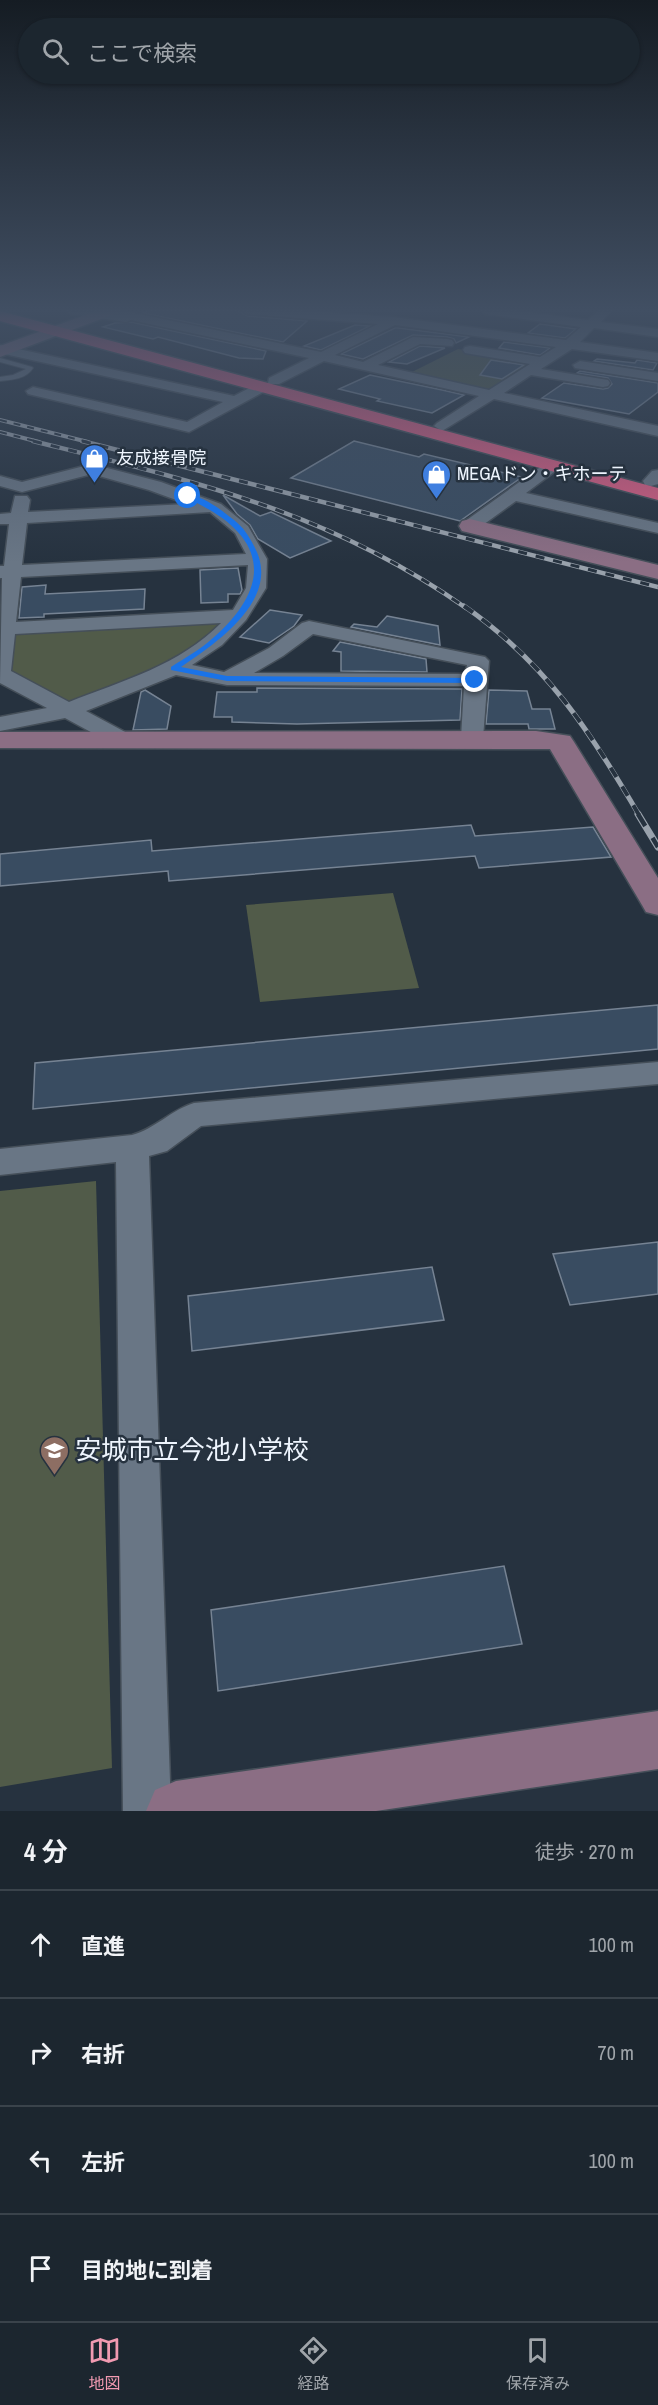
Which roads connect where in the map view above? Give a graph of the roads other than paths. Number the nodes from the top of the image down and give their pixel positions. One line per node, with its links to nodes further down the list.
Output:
1 (48, 395): 9 (street)
2 (96, 395): 9 (street)
3 (205, 395): 8 (street)
4 (249, 395): 8 (street)
5 (305, 395): 12 (highway)
6 (312, 395): 10 (highway)
7 (489, 395): 10 (street); 11 (street)
8 (236, 401): 9 (street)
9 (81, 402)
10 (442, 426): 14 (highway)
11 (658, 431)
12 (552, 466): 14 (highway); 16 (street)
13 (0, 481): 15 (street)
14 (656, 483)
15 (22, 487): 17 (street); 18 (street)
16 (513, 495): 19 (street); 20 (street)
17 (215, 508): 18 (street); 21 (street)
18 (9, 519): 22 (street)
19 (470, 526): 23 (street)
20 (658, 528)
21 (258, 559): 22 (street); 24 (street)
22 (6, 572): 25 (street)
23 (658, 572)
24 (239, 616): 25 (street); 26 (street)
25 (3, 629): 27 (street)
26 (174, 668): 28 (street); 30 (street)
27 (0, 673): 30 (street)
28 (227, 678): 29 (street); 29 (street)
29 (475, 680): 33 (street)
30 (66, 711): 31 (street); 32 (street)
31 (0, 724)
32 (118, 738): 33 (street); 34 (street)
33 (472, 738): 35 (street)
34 (0, 740)
35 (658, 905)
36 (658, 1073): 37 (street)
37 (132, 1148): 38 (street); 40 (street)
38 (0, 1162)
39 (658, 1740): 41 (street)
40 (147, 1811)
41 (176, 1811)

